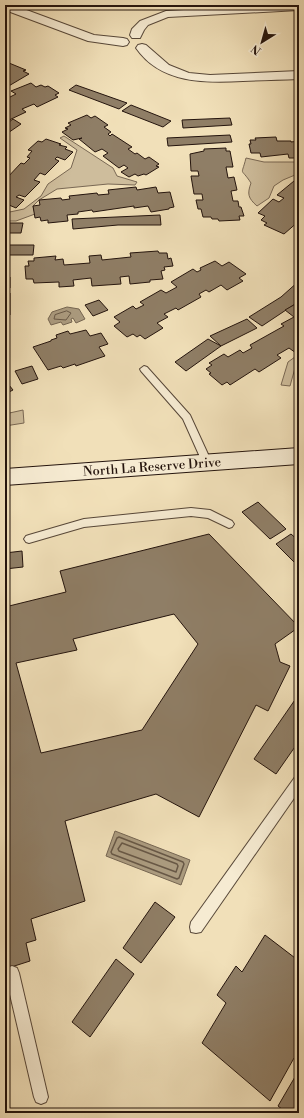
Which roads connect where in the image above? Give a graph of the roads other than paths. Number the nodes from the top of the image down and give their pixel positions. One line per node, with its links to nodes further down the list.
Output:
1 (5, 6): 4 (street)
2 (299, 7): 3 (street)
3 (136, 35): 4 (street); 5 (street)
4 (122, 42): 5 (street)
5 (142, 48): 6 (street)
6 (299, 75)
7 (144, 369): 9 (lane)
8 (299, 456): 9 (street, North La Reserve Drive)
9 (207, 463): 10 (street, North La Reserve Drive)
10 (5, 478)
11 (229, 524): 12 (lane)
12 (29, 539)
13 (299, 781): 14 (lane)
14 (196, 927)
15 (12, 973): 16 (lane)
16 (40, 1097)

